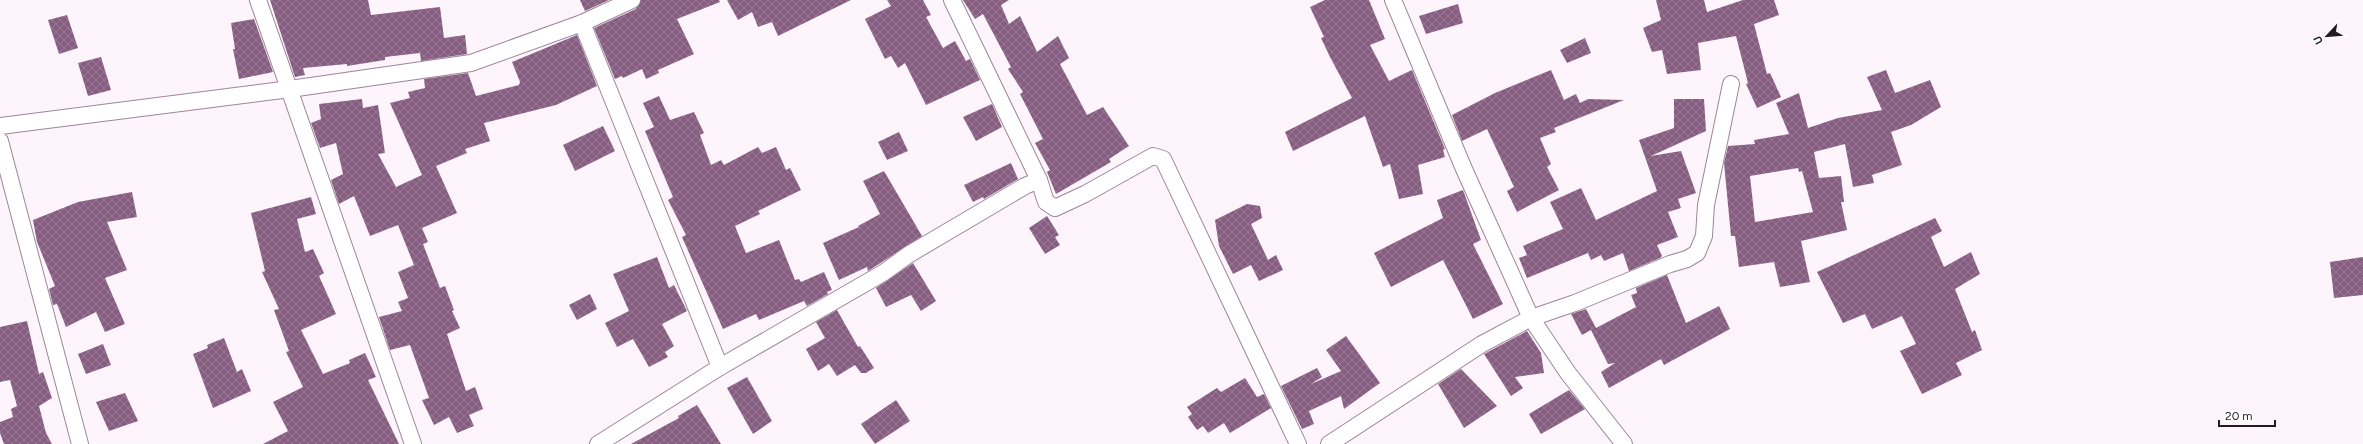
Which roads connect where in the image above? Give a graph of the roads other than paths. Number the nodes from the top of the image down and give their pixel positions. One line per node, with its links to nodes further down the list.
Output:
1 (258, 0): 7 (street)
2 (632, 0): 5 (street)
3 (952, 0): 10 (street)
4 (1393, 0): 11 (street)
5 (582, 23): 7 (street); 12 (street)
6 (1731, 84): 11 (street)
7 (290, 89): 8 (street); 14 (street)
8 (0, 126)
9 (0, 141): 13 (street)
10 (1039, 180): 12 (street); 16 (street)
11 (1531, 318): 17 (street); 18 (street)
12 (720, 367): 15 (street)
13 (80, 444)
14 (413, 444)
15 (598, 444)
16 (1298, 444)
17 (1330, 444)
18 (1624, 444)

